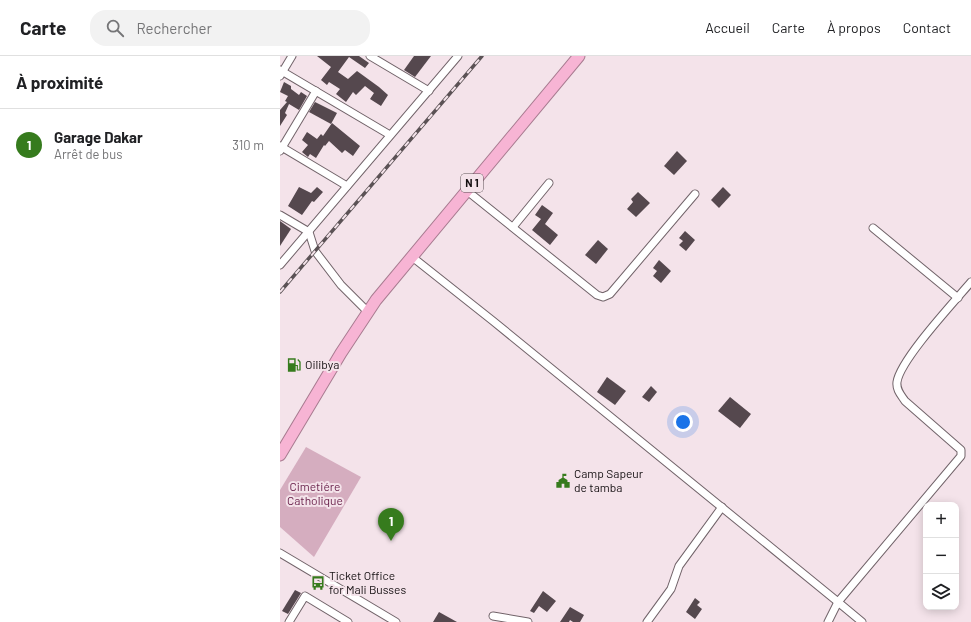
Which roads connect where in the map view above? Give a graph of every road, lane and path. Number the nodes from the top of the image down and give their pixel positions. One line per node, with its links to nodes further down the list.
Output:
1 (292, 56): 5 (street)
2 (370, 56): 7 (street)
3 (458, 56): 7 (street)
4 (579, 56): 12 (highway, N 1)
5 (281, 73): 6 (street)
6 (316, 91): 8 (street); 9 (street)
7 (429, 91): 8 (street)
8 (390, 135): 11 (street)
9 (281, 148): 11 (street)
10 (549, 183): 15 (street)
11 (347, 186): 17 (street)
12 (466, 190): 15 (street); 18 (highway, N 1)
13 (695, 194): 15 (street)
14 (280, 215): 17 (street)
15 (513, 227)
16 (873, 228): 21 (street)
17 (309, 232): 19 (street); 22 (street)
18 (411, 256): 22 (highway, N 1); 24 (street)
19 (280, 265)
20 (971, 282): 21 (street)
21 (958, 298): 26 (street)
22 (368, 312): 23 (highway, N 1)
23 (280, 455)
24 (722, 507): 26 (street); 32 (street)
25 (280, 553): 30 (street)
26 (838, 602): 33 (street); 34 (street)
27 (493, 616): 31 (street)
28 (289, 622): 29 (street)
29 (347, 622)
30 (396, 622)
31 (528, 622)
32 (647, 622)
33 (828, 622)
34 (862, 622)

